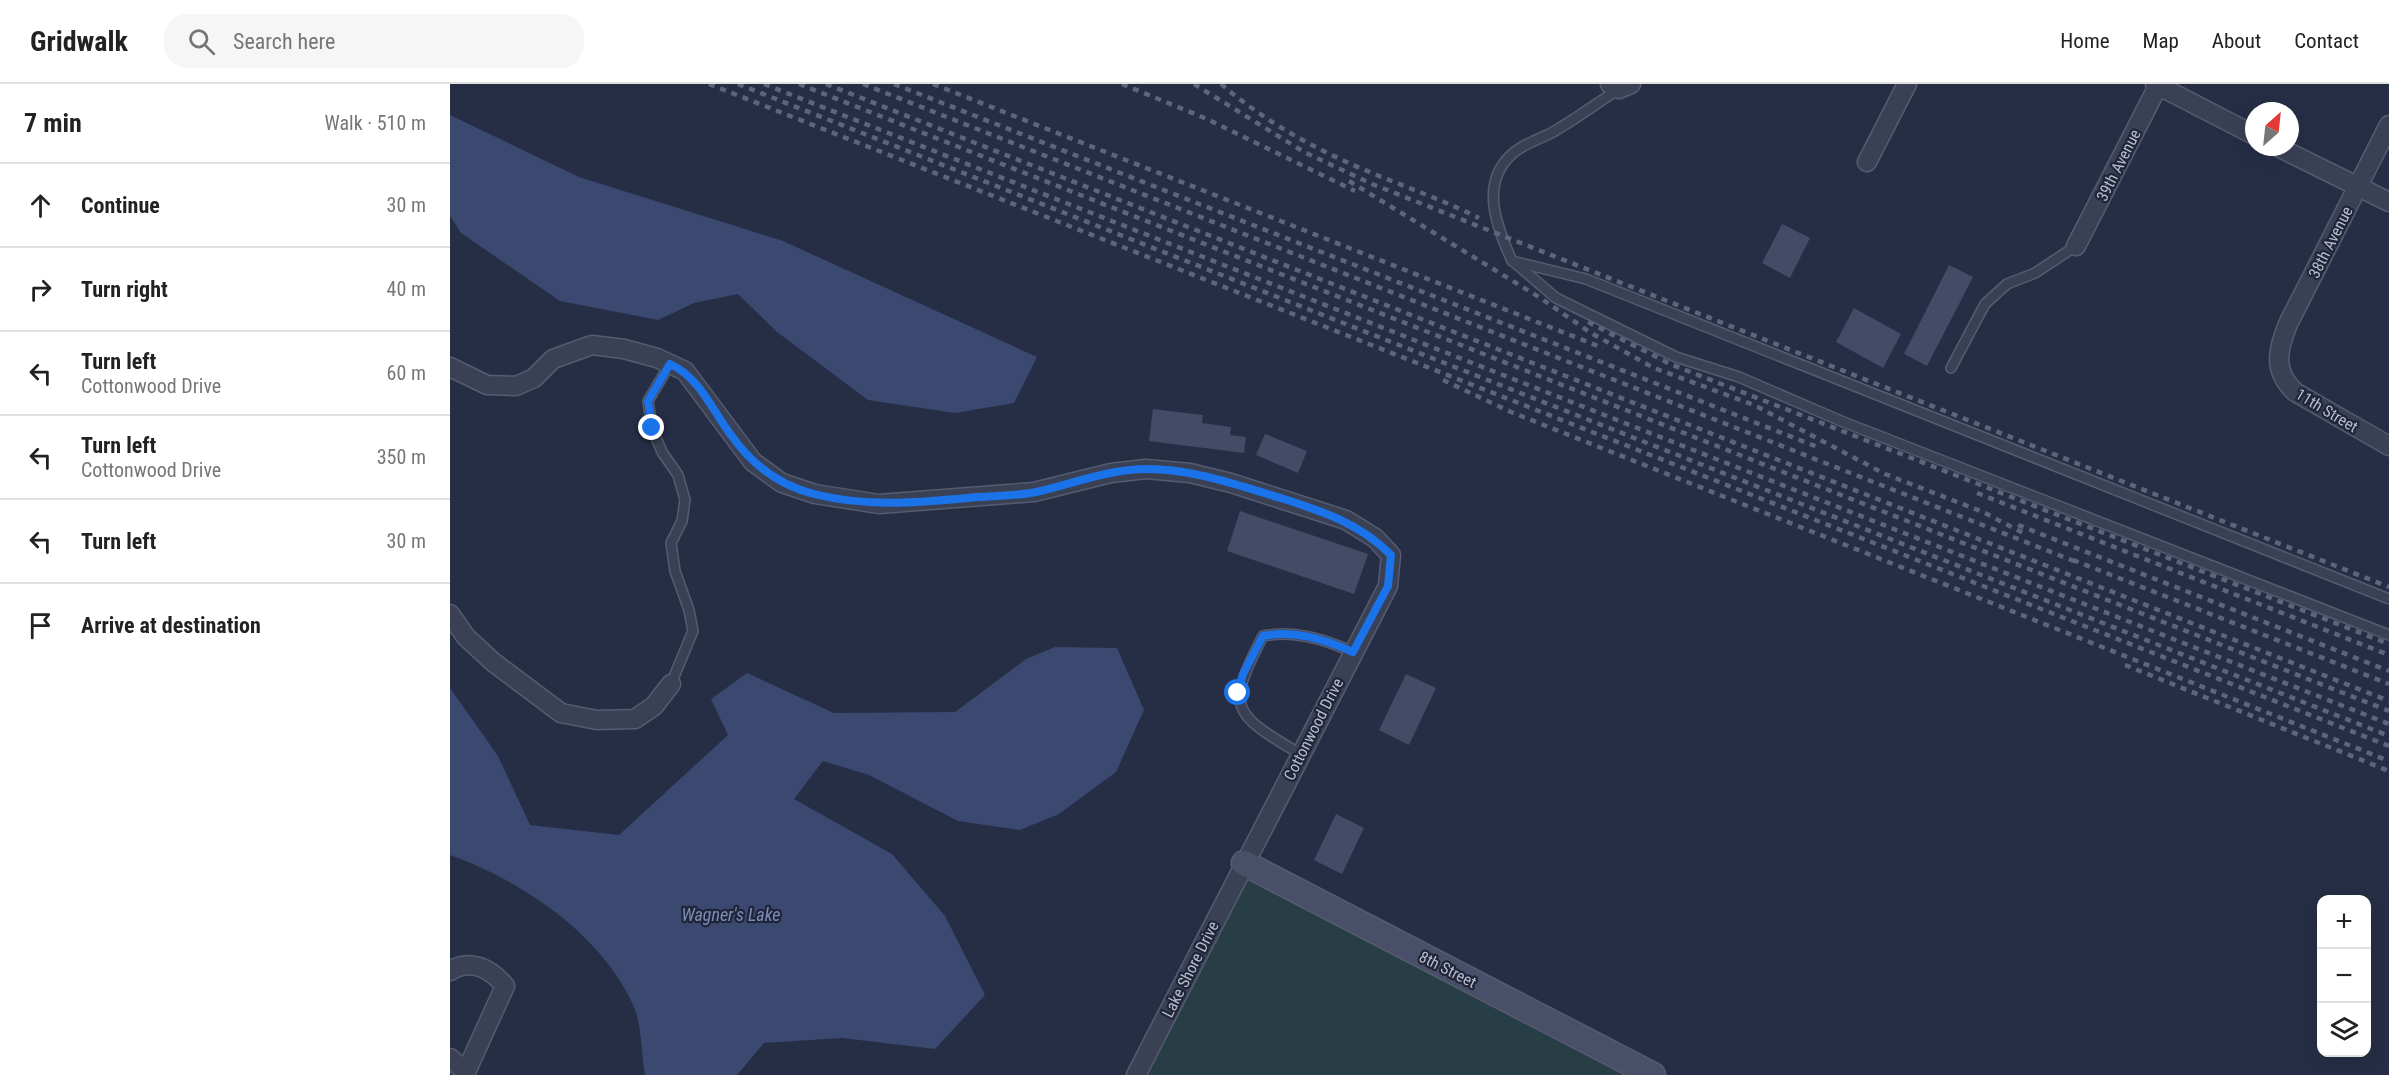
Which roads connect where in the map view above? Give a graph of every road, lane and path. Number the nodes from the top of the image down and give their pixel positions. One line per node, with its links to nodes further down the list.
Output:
1 (1907, 84): 7 (street)
2 (2157, 85): 5 (street); 10 (street, 39th Avenue)
3 (1620, 86): 11 (lane)
4 (2389, 125): 8 (street, 38th Avenue)
5 (2245, 130)
6 (2296, 156): 8 (street)
7 (1867, 162)
8 (2358, 186): 9 (street); 12 (street, 38th Avenue)
9 (2389, 202)
10 (2076, 246): 15 (lane)
11 (1512, 261): 17 (lane); 19 (lane)
12 (2277, 361): 16 (street, 11th Street)
13 (670, 364): 14 (street, Cottonwood Drive); 20 (street, Cottonwood Drive); 21 (lane)
14 (450, 367)
15 (1951, 368)
16 (2389, 446)
17 (2389, 599)
18 (450, 614): 21 (street)
19 (2389, 634)
20 (1353, 652): 22 (street, Cottonwood Drive); 22 (lane)
21 (671, 684)
22 (1300, 754): 23 (street, Cottonwood Drive)
23 (1244, 863): 27 (street, Lake Shore Drive); 28 (street, 8th Street)
24 (450, 971): 26 (street)
25 (450, 1058): 26 (street)
26 (468, 1073)
27 (1136, 1075)
28 (1653, 1075)

